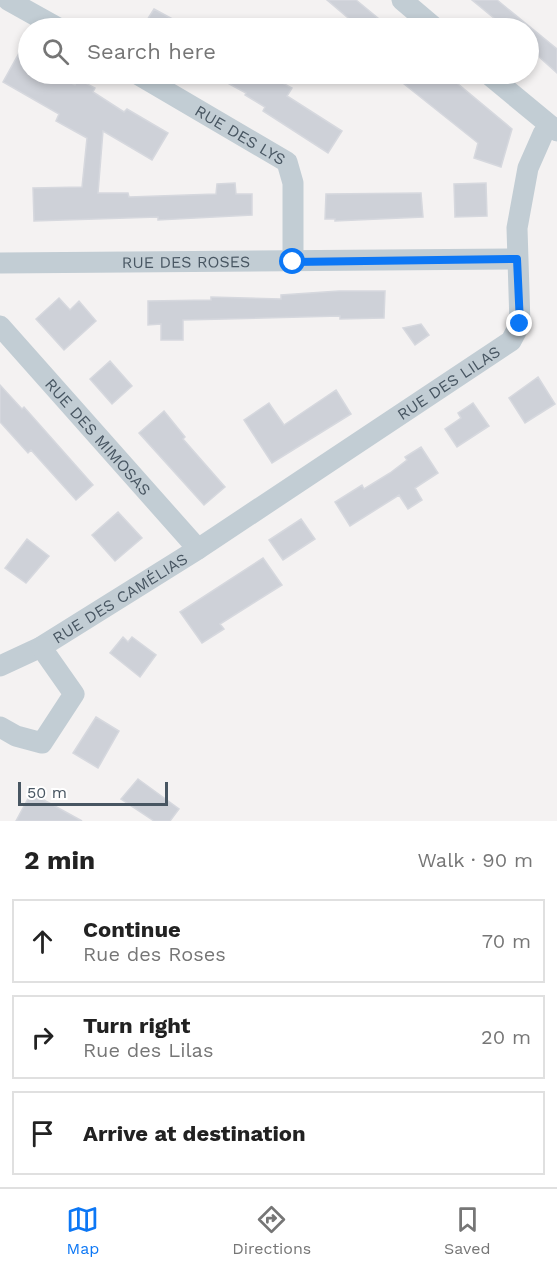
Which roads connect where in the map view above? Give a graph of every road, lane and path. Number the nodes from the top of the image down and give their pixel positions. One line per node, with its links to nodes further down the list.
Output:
1 (8, 0): 3 (street)
2 (402, 0): 4 (street)
3 (40, 18)
4 (423, 18)
5 (154, 84): 9 (street, RUE DES LYS)
6 (500, 84): 7 (street)
7 (553, 129): 8 (street, RUE DES LILAS)
8 (517, 259): 9 (street, RUE DES ROSES); 12 (street, RUE DES LILAS)
9 (293, 262): 10 (street, RUE DES ROSES)
10 (0, 263)
11 (0, 326): 12 (street, RUE DES MIMOSAS)
12 (198, 549): 13 (street, RUE DES CAMÉLIAS)
13 (41, 647): 14 (street, RUE DES CAMÉLIAS); 15 (street, RUE DES CAMÉLIAS)
14 (0, 666)
15 (0, 727)

